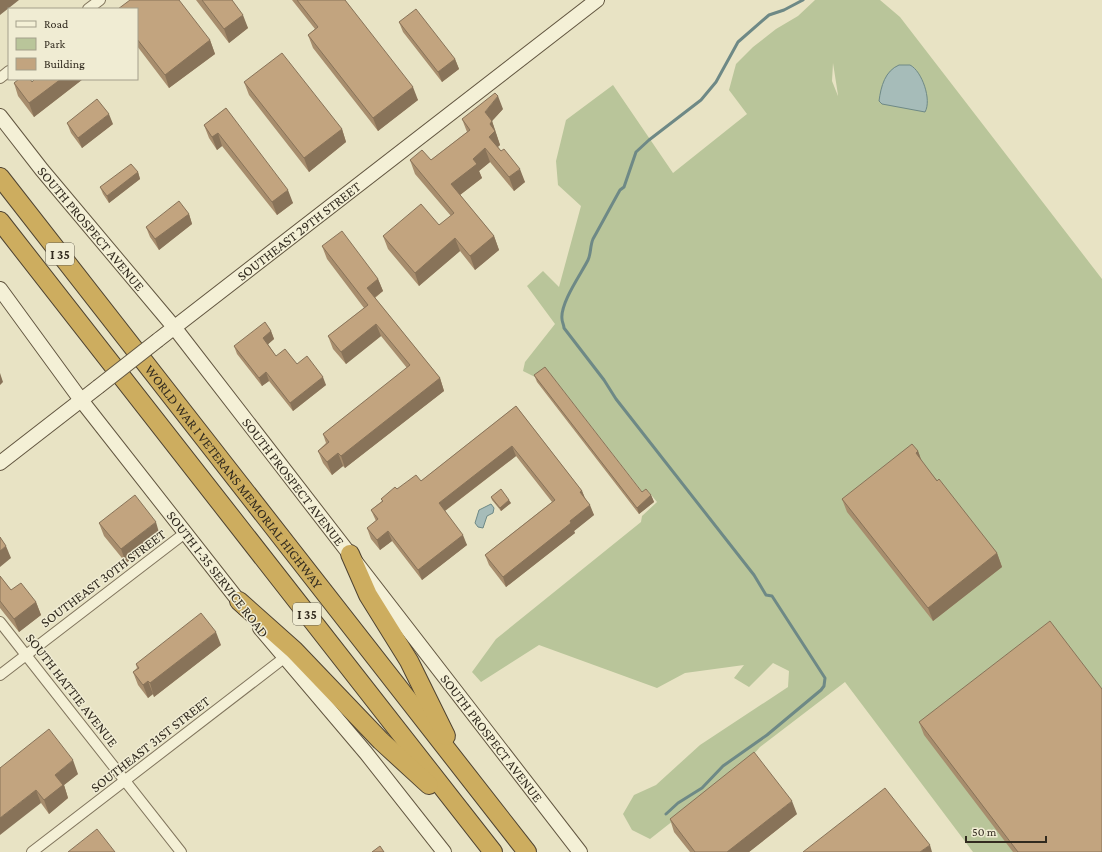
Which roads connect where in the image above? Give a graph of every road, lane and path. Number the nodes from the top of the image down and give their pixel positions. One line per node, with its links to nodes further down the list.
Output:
1 (100, 0): 3 (street)
2 (597, 0): 10 (main road, SOUTHEAST 29TH STREET)
3 (89, 8)
4 (8, 72): 5 (street)
5 (0, 78)
6 (0, 116): 10 (main road, SOUTH PROSPECT AVENUE)
7 (0, 177): 20 (highway, WORLD WAR I VETERANS MEMORIAL HIGHWAY / I 35)
8 (0, 221): 22 (highway, WORLD WAR I VETERANS MEMORIAL HIGHWAY / I 35)
9 (0, 289): 11 (main road, SOUTH I-35 SERVICE ROAD)
10 (174, 328): 11 (main road, SOUTHEAST 29TH STREET, bridge); 14 (main road, SOUTH PROSPECT AVENUE)
11 (81, 400): 12 (main road, SOUTHEAST 29TH STREET); 13 (main road, SOUTH I-35 SERVICE ROAD)
12 (0, 463)
13 (185, 533): 15 (main road, SOUTH I-35 SERVICE ROAD); 17 (street, SOUTHEAST 30TH STREET)
14 (350, 554): 20 (highway); 28 (main road, SOUTH PROSPECT AVENUE)
15 (239, 601): 18 (main road, SOUTH I-35 SERVICE ROAD); 22 (highway)
16 (0, 622): 17 (street, SOUTH HATTIE AVENUE)
17 (26, 654): 19 (street, SOUTHEAST 30TH STREET); 21 (street, SOUTH HATTIE AVENUE)
18 (284, 658): 21 (street, SOUTHEAST 31ST STREET); 25 (main road, SOUTH I-35 SERVICE ROAD)
19 (0, 675)
20 (463, 771): 27 (highway, WORLD WAR I VETERANS MEMORIAL HIGHWAY / I 35)
21 (126, 780): 23 (street, SOUTHEAST 31ST STREET); 24 (street, SOUTH HATTIE AVENUE)
22 (469, 822): 26 (highway, WORLD WAR I VETERANS MEMORIAL HIGHWAY / I 35)
23 (32, 852)
24 (181, 852)
25 (444, 852)
26 (492, 852)
27 (527, 852)
28 (580, 852)

